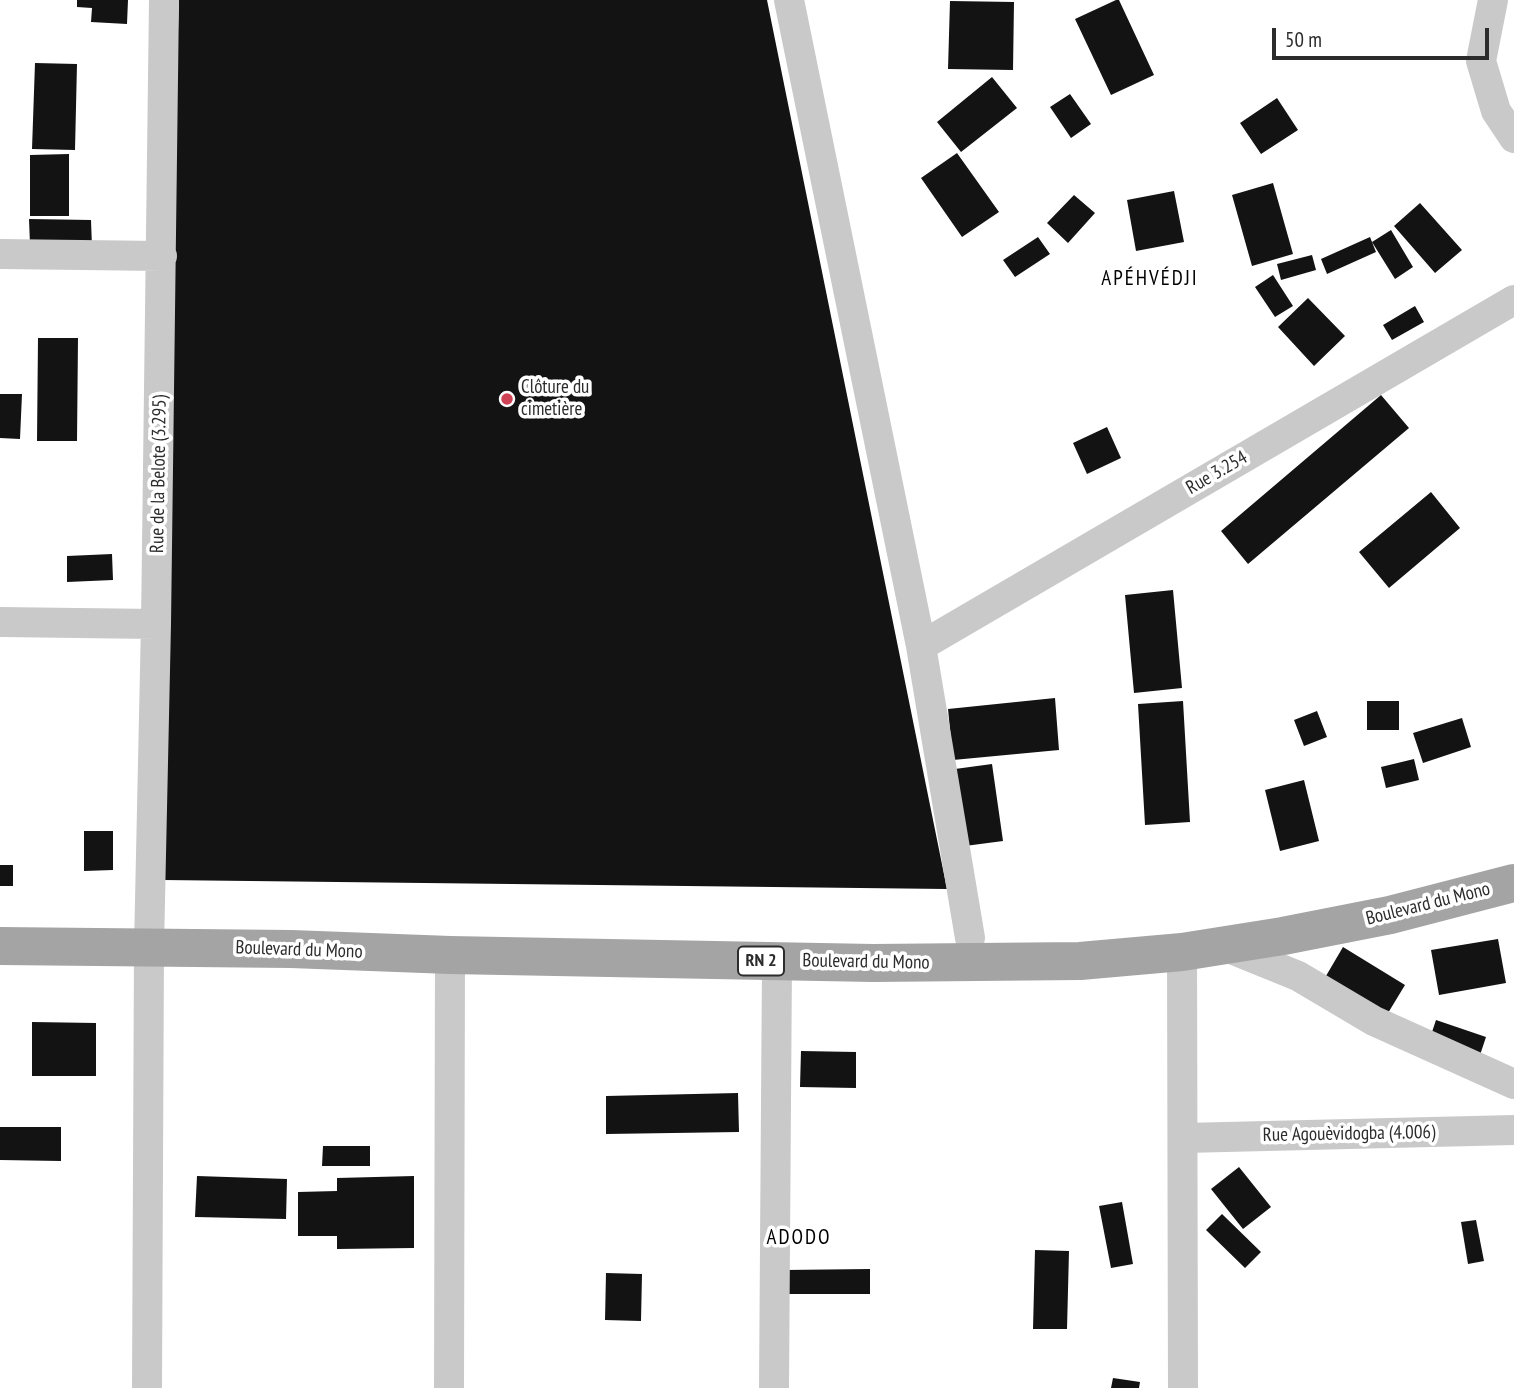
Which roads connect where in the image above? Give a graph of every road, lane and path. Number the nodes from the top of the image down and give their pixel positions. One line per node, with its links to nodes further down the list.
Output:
1 (164, 0): 6 (street, Rue de la Belote (3.295))
2 (789, 0): 10 (street)
3 (1493, 0): 4 (street)
4 (1514, 138)
5 (0, 254): 6 (street)
6 (162, 256): 9 (street, Rue de la Belote (3.295))
7 (1514, 300): 10 (street, Rue 3.254)
8 (0, 622): 9 (street)
9 (156, 624): 14 (street, Rue de la Belote (3.295))
10 (921, 646): 15 (street)
11 (1514, 864): 15 (main road, Boulevard du Mono / RN 2)
12 (1514, 883): 17 (main road, Boulevard du Mono / RN 2)
13 (0, 925): 14 (main road, Boulevard du Mono / RN 2)
14 (150, 937): 15 (main road, Boulevard du Mono / RN 2); 16 (main road, Boulevard du Mono / RN 2); 19 (main road, Boulevard du Mono / RN 2); 24 (street, Rue de la Belote (3.295))
15 (970, 938)
16 (0, 946)
17 (1224, 946): 18 (main road, Boulevard du Mono / RN 2); 21 (street)
18 (1182, 952): 20 (main road, Boulevard du Mono / RN 2); 23 (street)
19 (450, 955): 20 (main road, Boulevard du Mono / RN 2); 25 (street)
20 (778, 961): 26 (street)
21 (1514, 1084)
22 (1514, 1130): 23 (street, Rue Agouèvidogba (4.006))
23 (1184, 1138): 27 (street)
24 (148, 1388)
25 (449, 1388)
26 (774, 1388)
27 (1183, 1388)

